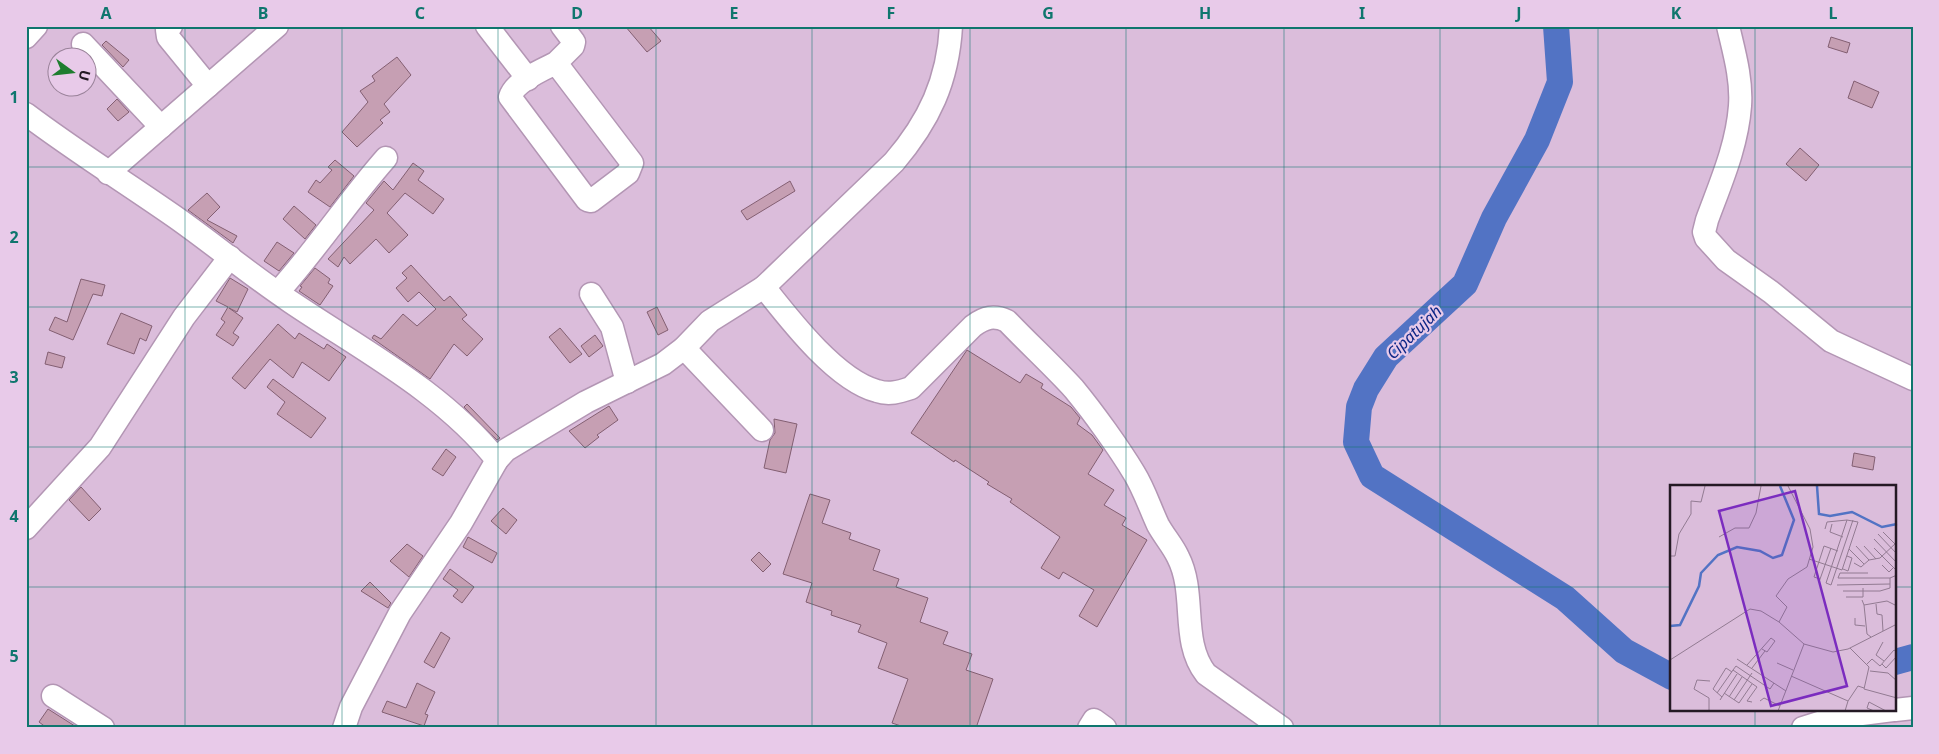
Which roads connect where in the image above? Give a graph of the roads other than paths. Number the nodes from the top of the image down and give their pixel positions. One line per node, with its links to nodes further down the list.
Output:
1 (36, 26): 8 (street)
2 (171, 26): 12 (street)
3 (277, 26): 12 (street)
4 (487, 26): 11 (street)
5 (562, 26): 10 (street)
6 (951, 26): 18 (street)
7 (1728, 26): 22 (street)
8 (26, 37)
9 (83, 44): 14 (street)
10 (556, 63): 11 (street); 11 (street)
11 (528, 79)
12 (208, 86): 14 (street)
13 (26, 114): 16 (street)
14 (161, 127): 16 (street)
15 (386, 158): 19 (street)
16 (108, 173): 17 (street)
17 (230, 257): 19 (street); 26 (street)
18 (764, 287): 21 (street); 31 (street)
19 (278, 292): 25 (street)
20 (591, 294): 23 (street)
21 (684, 348): 23 (street); 24 (street)
22 (1913, 379)
23 (627, 382): 25 (street)
24 (762, 430)
25 (497, 460): 33 (street)
26 (26, 528)
27 (52, 696): 32 (street)
28 (1913, 708): 29 (street)
29 (1896, 710)
30 (1878, 712): 36 (street)
31 (1269, 724)
32 (103, 728)
33 (344, 728)
34 (1089, 728): 35 (street)
35 (1105, 728)
36 (1802, 728)

